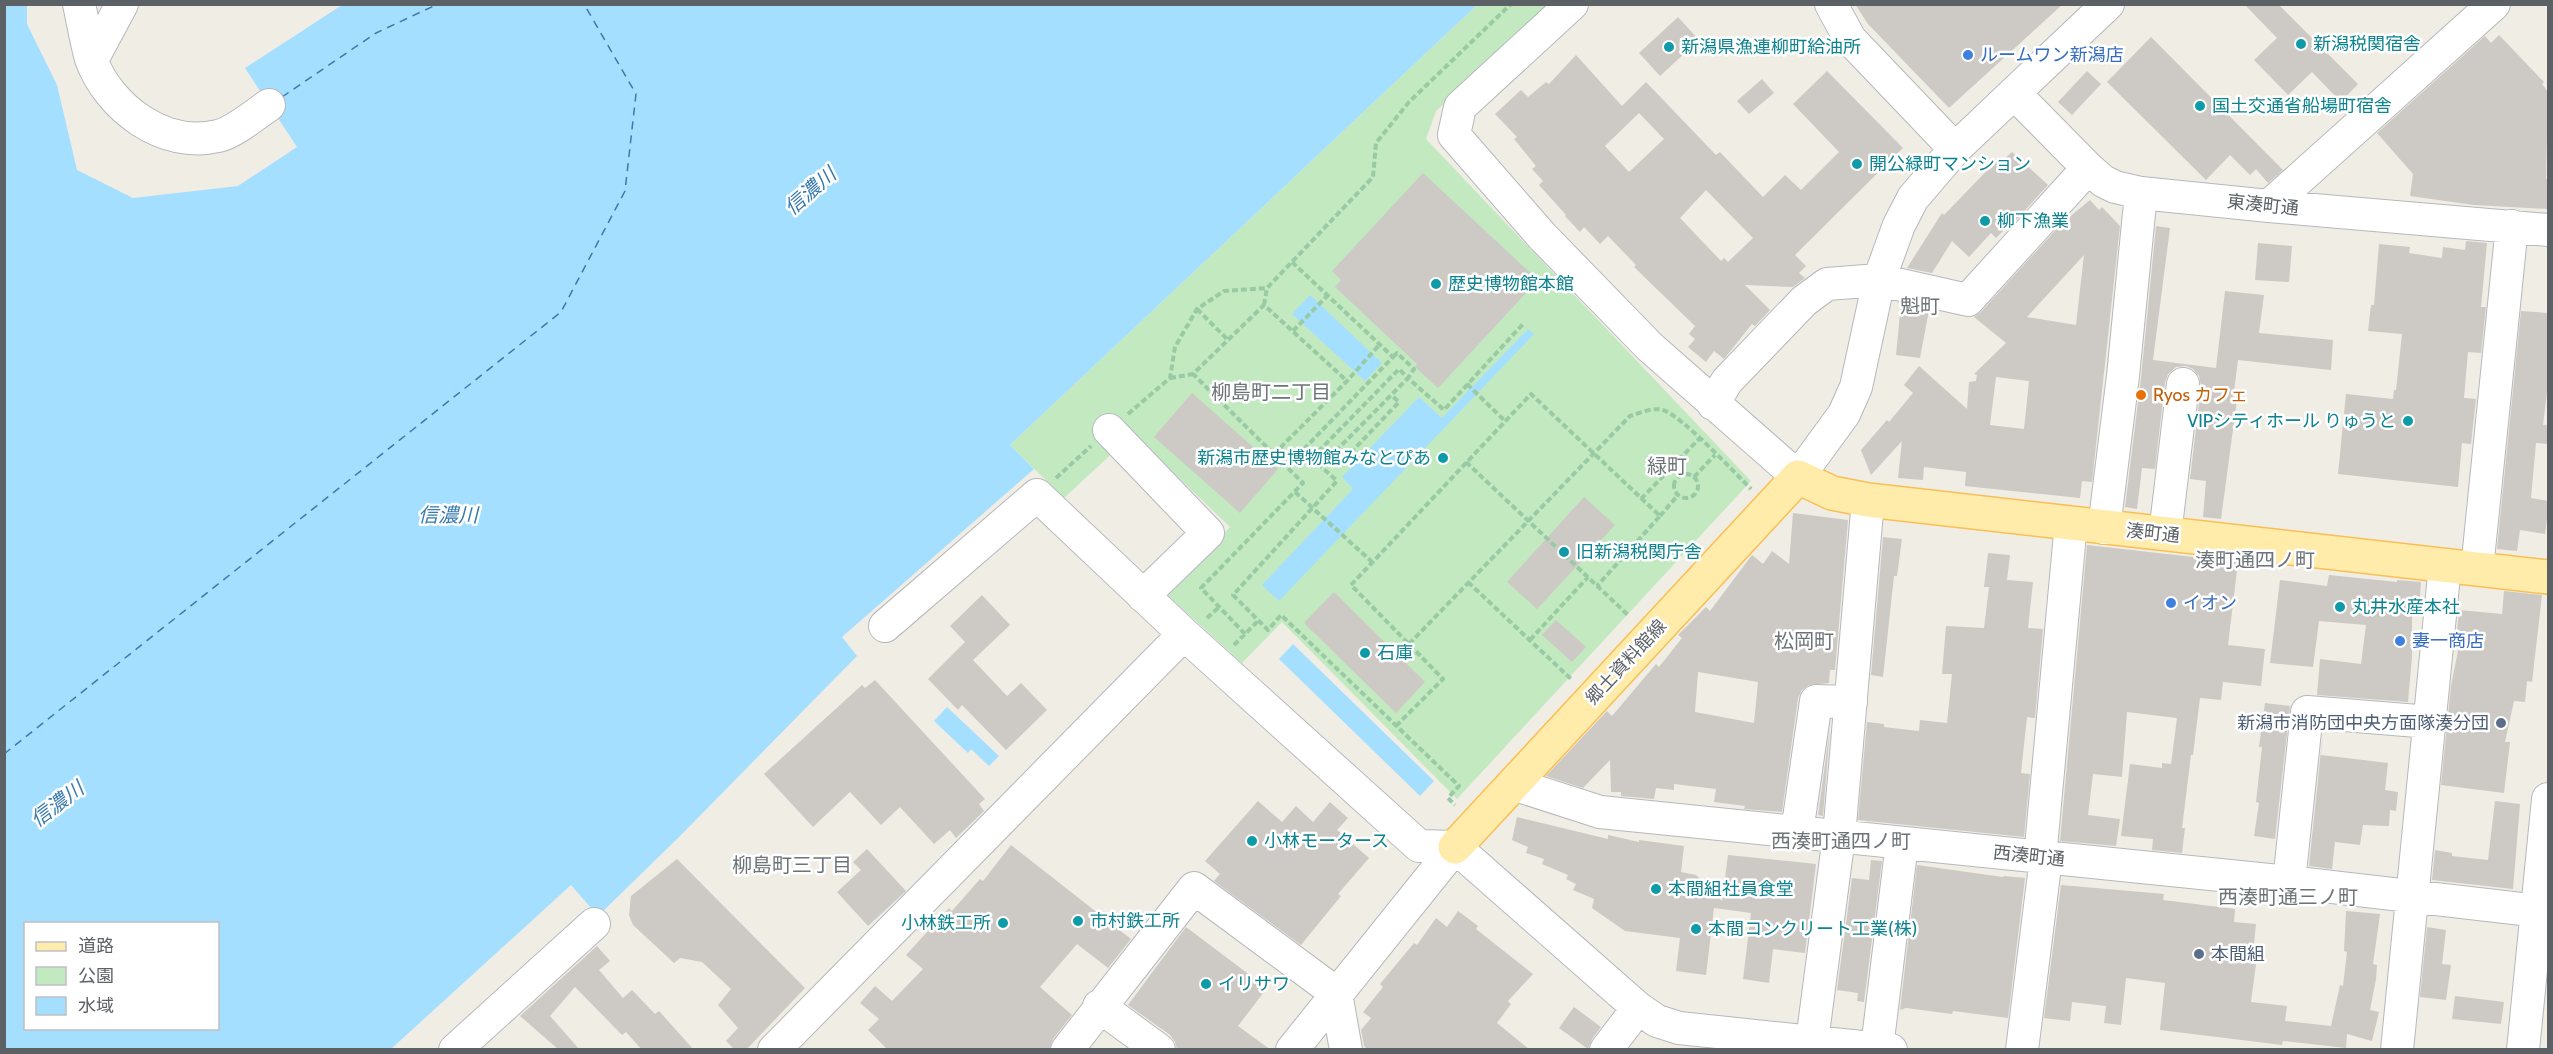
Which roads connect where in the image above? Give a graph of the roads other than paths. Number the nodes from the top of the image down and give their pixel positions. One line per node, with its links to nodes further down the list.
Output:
1 (79, 4): 7 (street)
2 (122, 4): 7 (street)
3 (1572, 4): 18 (street)
4 (1831, 4): 10 (street)
5 (2108, 4): 8 (street)
6 (2494, 4): 13 (street)
7 (92, 60): 9 (street)
8 (2015, 94): 10 (street); 11 (street, 東湊町通)
9 (269, 105)
10 (1955, 149): 16 (street)
11 (2088, 168): 12 (street, 東湊町通); 16 (street)
12 (2141, 193): 13 (street, 東湊町通); 23 (street)
13 (2269, 206): 14 (street, 東湊町通)
14 (2512, 226): 15 (street, 東湊町通); 25 (street)
15 (2548, 230)
16 (1880, 280): 18 (street); 20 (street)
17 (2183, 384): 24 (street)
18 (1713, 404): 20 (street)
19 (1108, 430): 27 (street)
20 (1798, 477): 21 (main road, 湊町通); 32 (main road, 郷土資料館線)
21 (1868, 500): 22 (main road, 湊町通); 30 (street)
22 (2071, 524): 23 (main road, 湊町通); 38 (street)
23 (2104, 528): 24 (main road, 湊町通)
24 (2165, 534): 25 (main road, 湊町通)
25 (2461, 567): 26 (main road, 湊町通); 31 (street)
26 (2548, 577)
27 (1143, 596): 28 (street); 29 (street)
28 (885, 626)
29 (1184, 634): 37 (street); 50 (street)
30 (1851, 702): 34 (street); 35 (street)
31 (2430, 722): 39 (street); 40 (street)
32 (1514, 784): 34 (street, 西湊町通); 37 (main road, 郷土資料館線)
33 (2548, 799): 41 (street)
34 (1797, 832): 35 (street, 西湊町通)
35 (1839, 836): 36 (street, 西湊町通); 47 (street)
36 (1902, 843): 38 (street, 西湊町通); 48 (street)
37 (1455, 847): 43 (street); 45 (street)
38 (2043, 858): 39 (street, 西湊町通); 56 (street)
39 (2289, 882): 40 (street, 西湊町通)
40 (2412, 897): 41 (street, 西湊町通); 57 (street)
41 (2543, 911): 58 (street)
42 (594, 924): 49 (street)
43 (1336, 993): 44 (street); 53 (street); 54 (street)
44 (1100, 1006): 51 (street); 52 (street)
45 (1638, 1008): 46 (street); 55 (street)
46 (1687, 1039): 47 (street)
47 (1812, 1041): 48 (street)
48 (1884, 1049)
49 (455, 1050)
50 (774, 1050)
51 (1067, 1050)
52 (1159, 1050)
53 (1292, 1050)
54 (1346, 1050)
55 (1606, 1050)
56 (2022, 1050)
57 (2397, 1050)
58 (2523, 1050)

